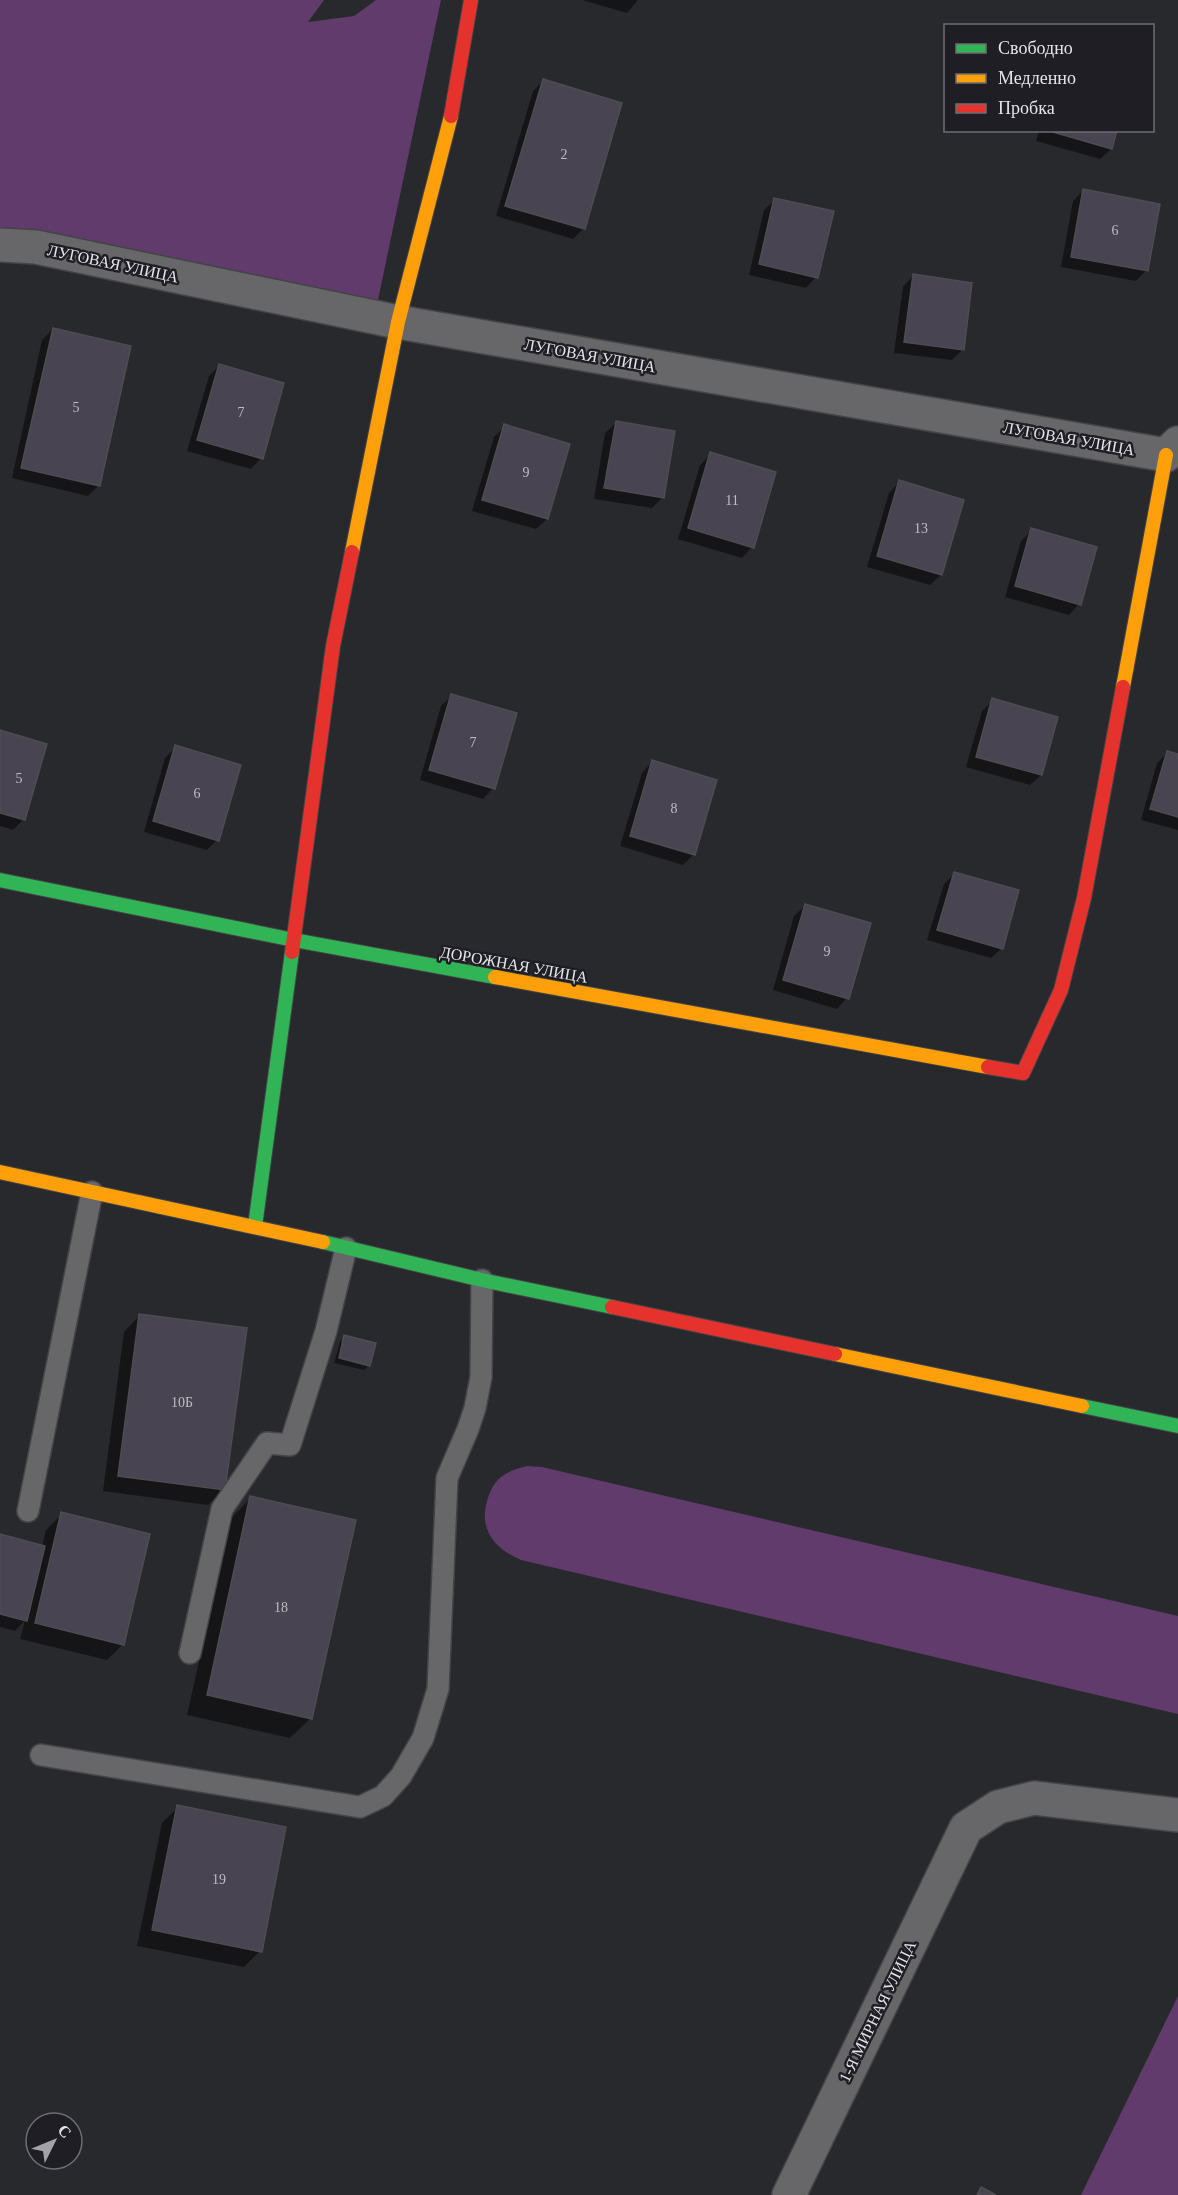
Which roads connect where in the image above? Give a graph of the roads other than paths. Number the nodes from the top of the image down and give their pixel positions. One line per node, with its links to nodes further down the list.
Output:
1 (471, 0): 3 (street)
2 (0, 245): 3 (street, ЛУГОВАЯ УЛИЦА)
3 (398, 322): 4 (street, ЛУГОВАЯ УЛИЦА); 6 (street)
4 (1172, 449): 6 (street, ДОРОЖНАЯ УЛИЦА)
5 (0, 880): 6 (street, ДОРОЖНАЯ УЛИЦА)
6 (294, 940): 9 (street)
7 (0, 1172): 8 (street)
8 (92, 1192): 9 (street); 13 (lane)
9 (255, 1226): 10 (street)
10 (346, 1248): 11 (street); 14 (lane)
11 (482, 1280): 12 (street); 15 (lane)
12 (1178, 1426)
13 (28, 1511)
14 (190, 1653)
15 (40, 1755)
16 (1178, 1815): 17 (street, 1-Я МИРНАЯ УЛИЦА)
17 (789, 2195)

